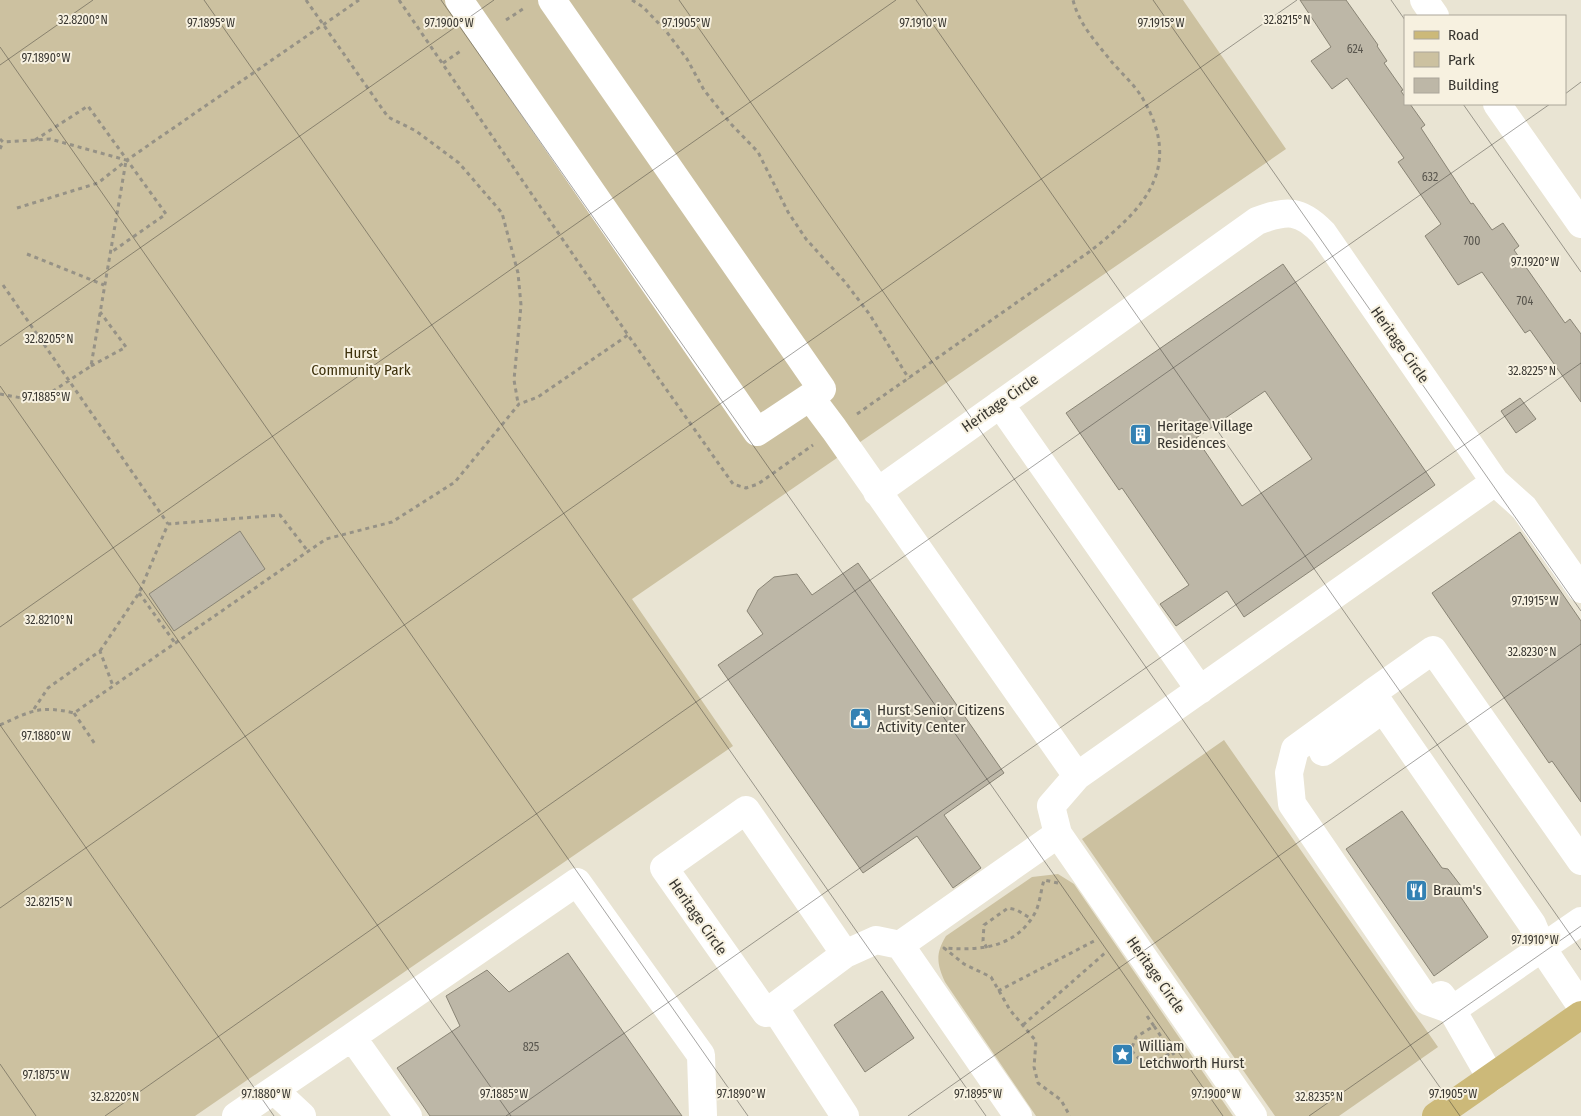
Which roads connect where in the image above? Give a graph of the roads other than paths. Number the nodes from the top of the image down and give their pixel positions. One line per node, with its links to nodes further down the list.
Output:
1 (459, 0): 7 (street)
2 (552, 0): 7 (street)
3 (1424, 0): 4 (street)
4 (1434, 15)
5 (1498, 105): 6 (street)
6 (1581, 224)
7 (810, 397): 10 (street)
8 (1000, 404): 9 (street, Heritage Circle); 10 (street, Heritage Circle); 12 (street)
9 (1495, 482): 11 (street); 12 (street, Heritage Circle)
10 (877, 492): 14 (street)
11 (1581, 589)
12 (1200, 690): 14 (street, Heritage Circle)
13 (1378, 701): 16 (street); 19 (street); 23 (street)
14 (1078, 776): 15 (street, Heritage Circle)
15 (1058, 834): 18 (street); 34 (street, Heritage Circle)
16 (1581, 861)
17 (1581, 921): 19 (street)
18 (900, 945): 20 (street); 33 (street)
19 (1542, 948): 21 (street); 23 (street)
20 (845, 954): 22 (street); 22 (street, Heritage Circle)
21 (1581, 1006)
22 (774, 1007): 32 (street)
23 (1452, 1010): 26 (street)
24 (1581, 1016): 26 (main road)
25 (352, 1037): 27 (street); 30 (street); 31 (street)
26 (1491, 1078): 35 (main road)
27 (274, 1090): 28 (street); 29 (street)
28 (236, 1116)
29 (302, 1116)
30 (408, 1116)
31 (703, 1116)
32 (845, 1116)
33 (1018, 1116)
34 (1253, 1116)
35 (1436, 1116)

